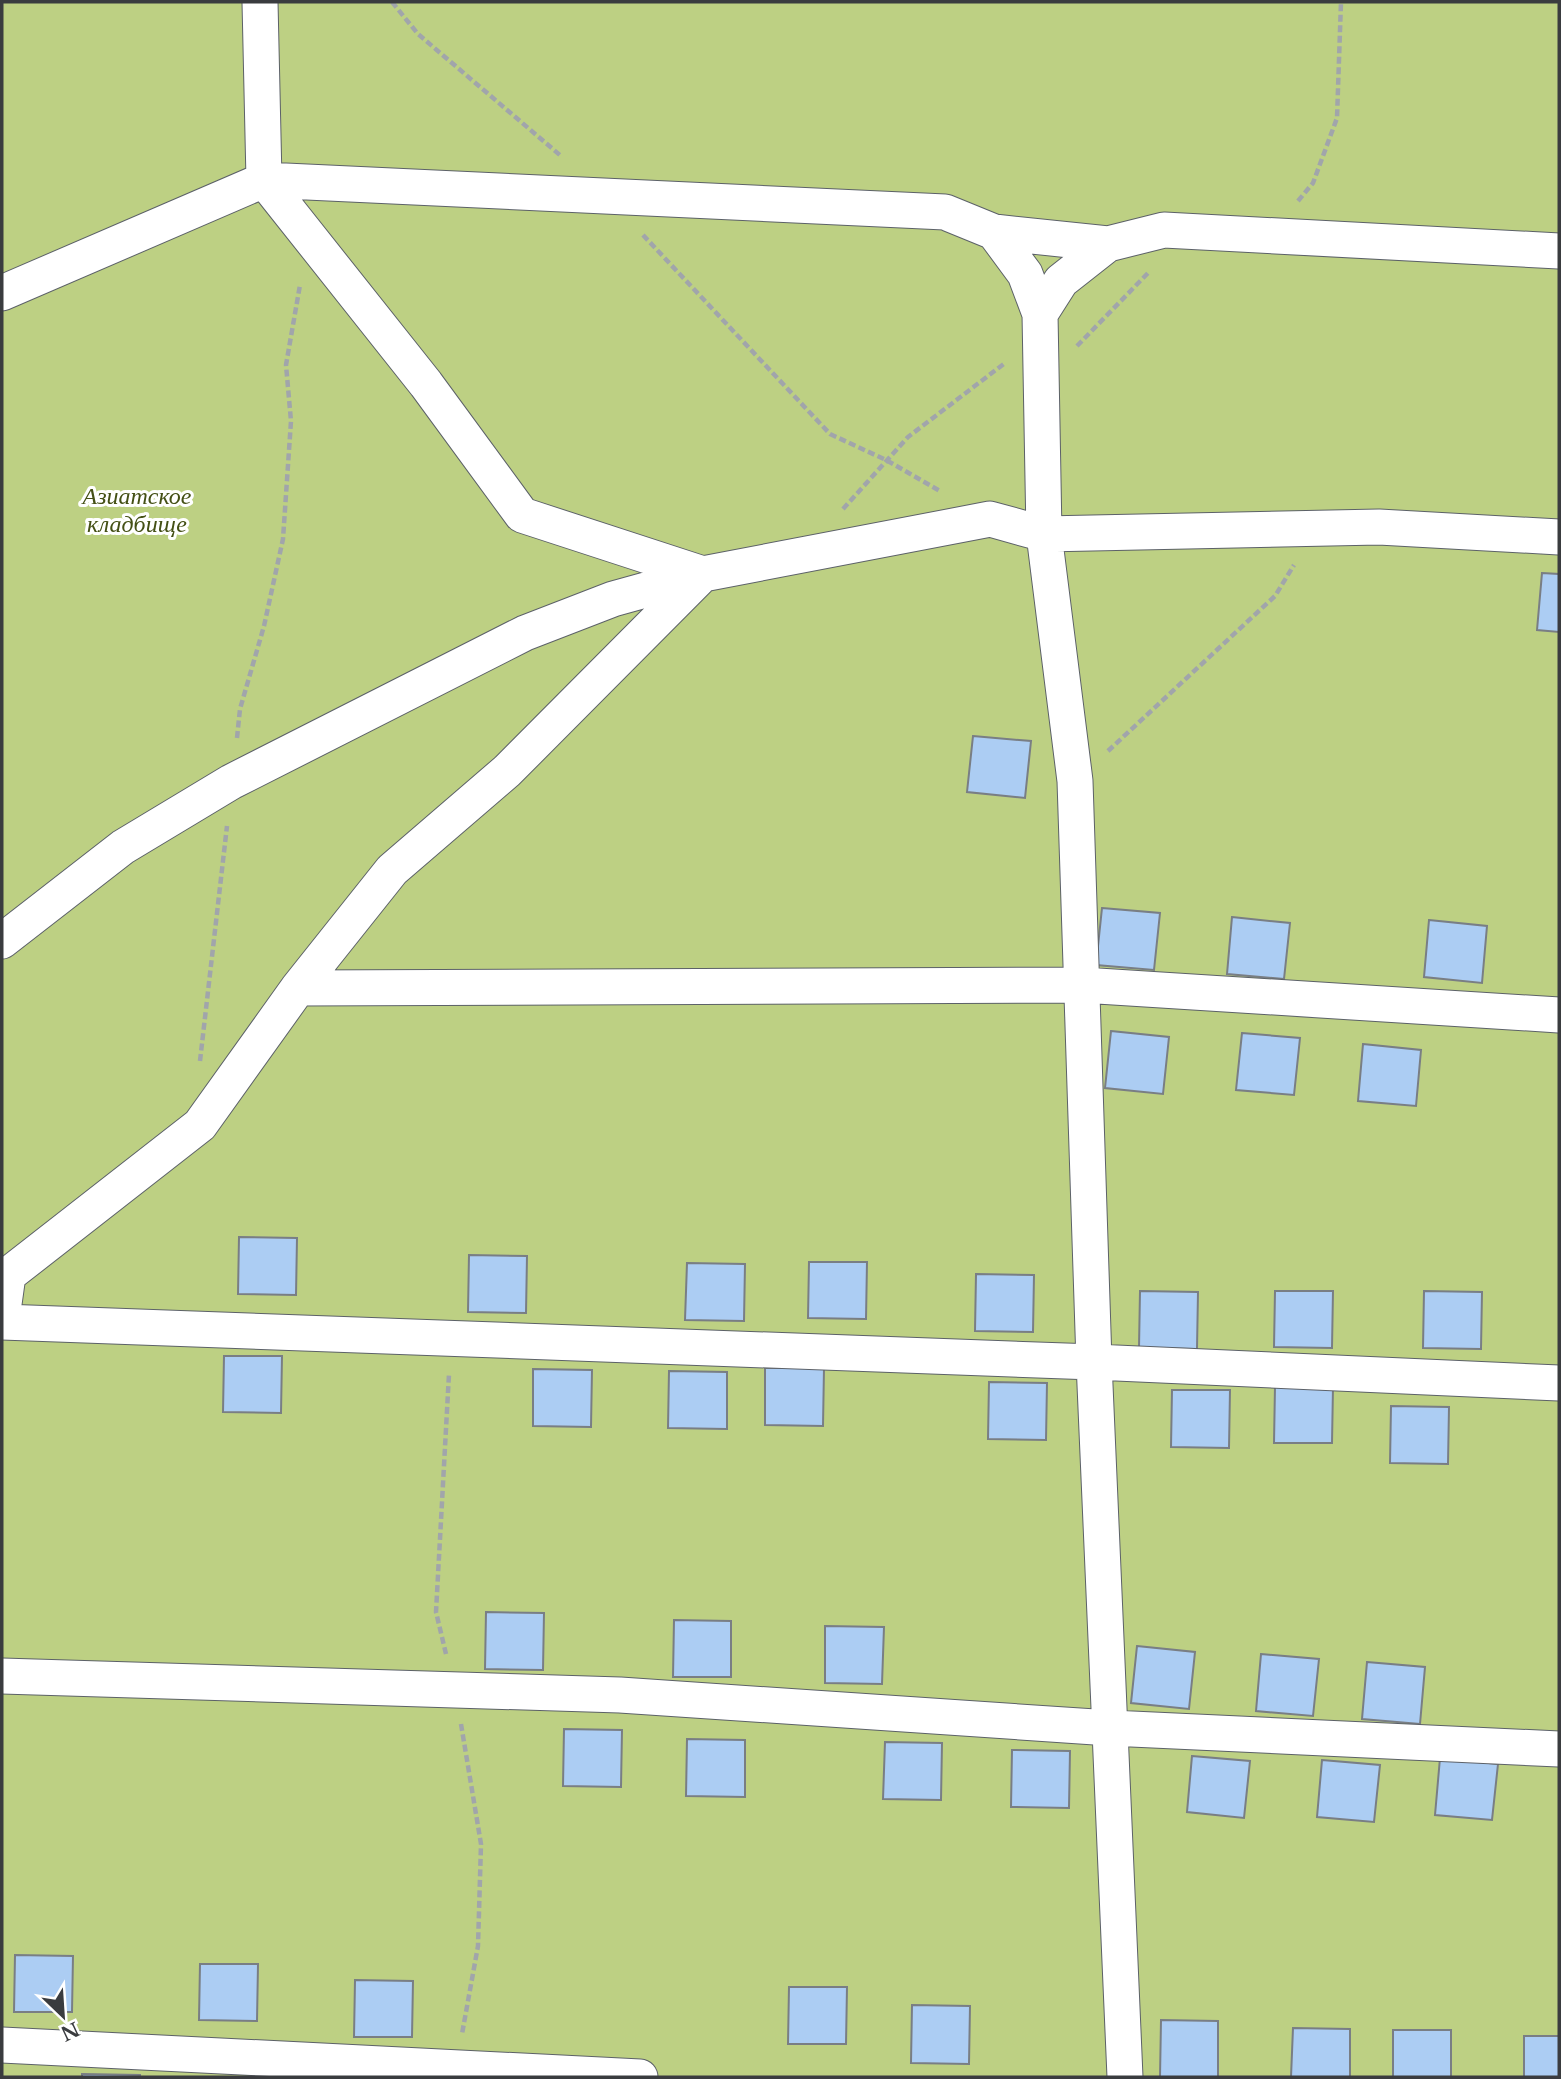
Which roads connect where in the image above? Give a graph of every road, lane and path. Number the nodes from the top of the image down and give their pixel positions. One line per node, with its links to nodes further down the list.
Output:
1 (260, 2): 5 (street)
2 (392, 2): 4 (path)
3 (1340, 2): 9 (path)
4 (565, 160)
5 (264, 180): 6 (street); 10 (street); 13 (street)
6 (607, 196): 8 (street); 16 (path)
7 (1188, 231): 9 (street); 11 (street); 15 (path)
8 (994, 232): 11 (street); 14 (street)
9 (1269, 235): 12 (street)
10 (309, 236): 22 (street); 24 (path)
11 (1108, 244): 14 (street)
12 (1559, 251)
13 (2, 293)
14 (1040, 324): 15 (street); 16 (path)
15 (1041, 380): 20 (street)
16 (886, 460): 17 (path); 18 (path)
17 (841, 511)
18 (990, 519): 20 (street); 22 (street)
19 (1316, 528): 20 (street); 21 (street); 23 (path)
20 (1044, 534): 23 (street)
21 (1559, 537)
22 (703, 575): 24 (street); 27 (street)
23 (1075, 781): 26 (street)
24 (231, 782): 25 (street); 29 (path)
25 (2, 941)
26 (1082, 985): 27 (street); 28 (street); 31 (street)
27 (298, 988): 30 (street)
28 (1559, 1015)
29 (198, 1069)
30 (2, 1320): 31 (street)
31 (1094, 1362): 32 (street); 34 (street)
32 (1559, 1383)
33 (2, 1676): 34 (street)
34 (1110, 1728): 35 (street); 38 (street)
35 (1559, 1749)
36 (2, 2045): 37 (street)
37 (640, 2077)
38 (1125, 2077)

